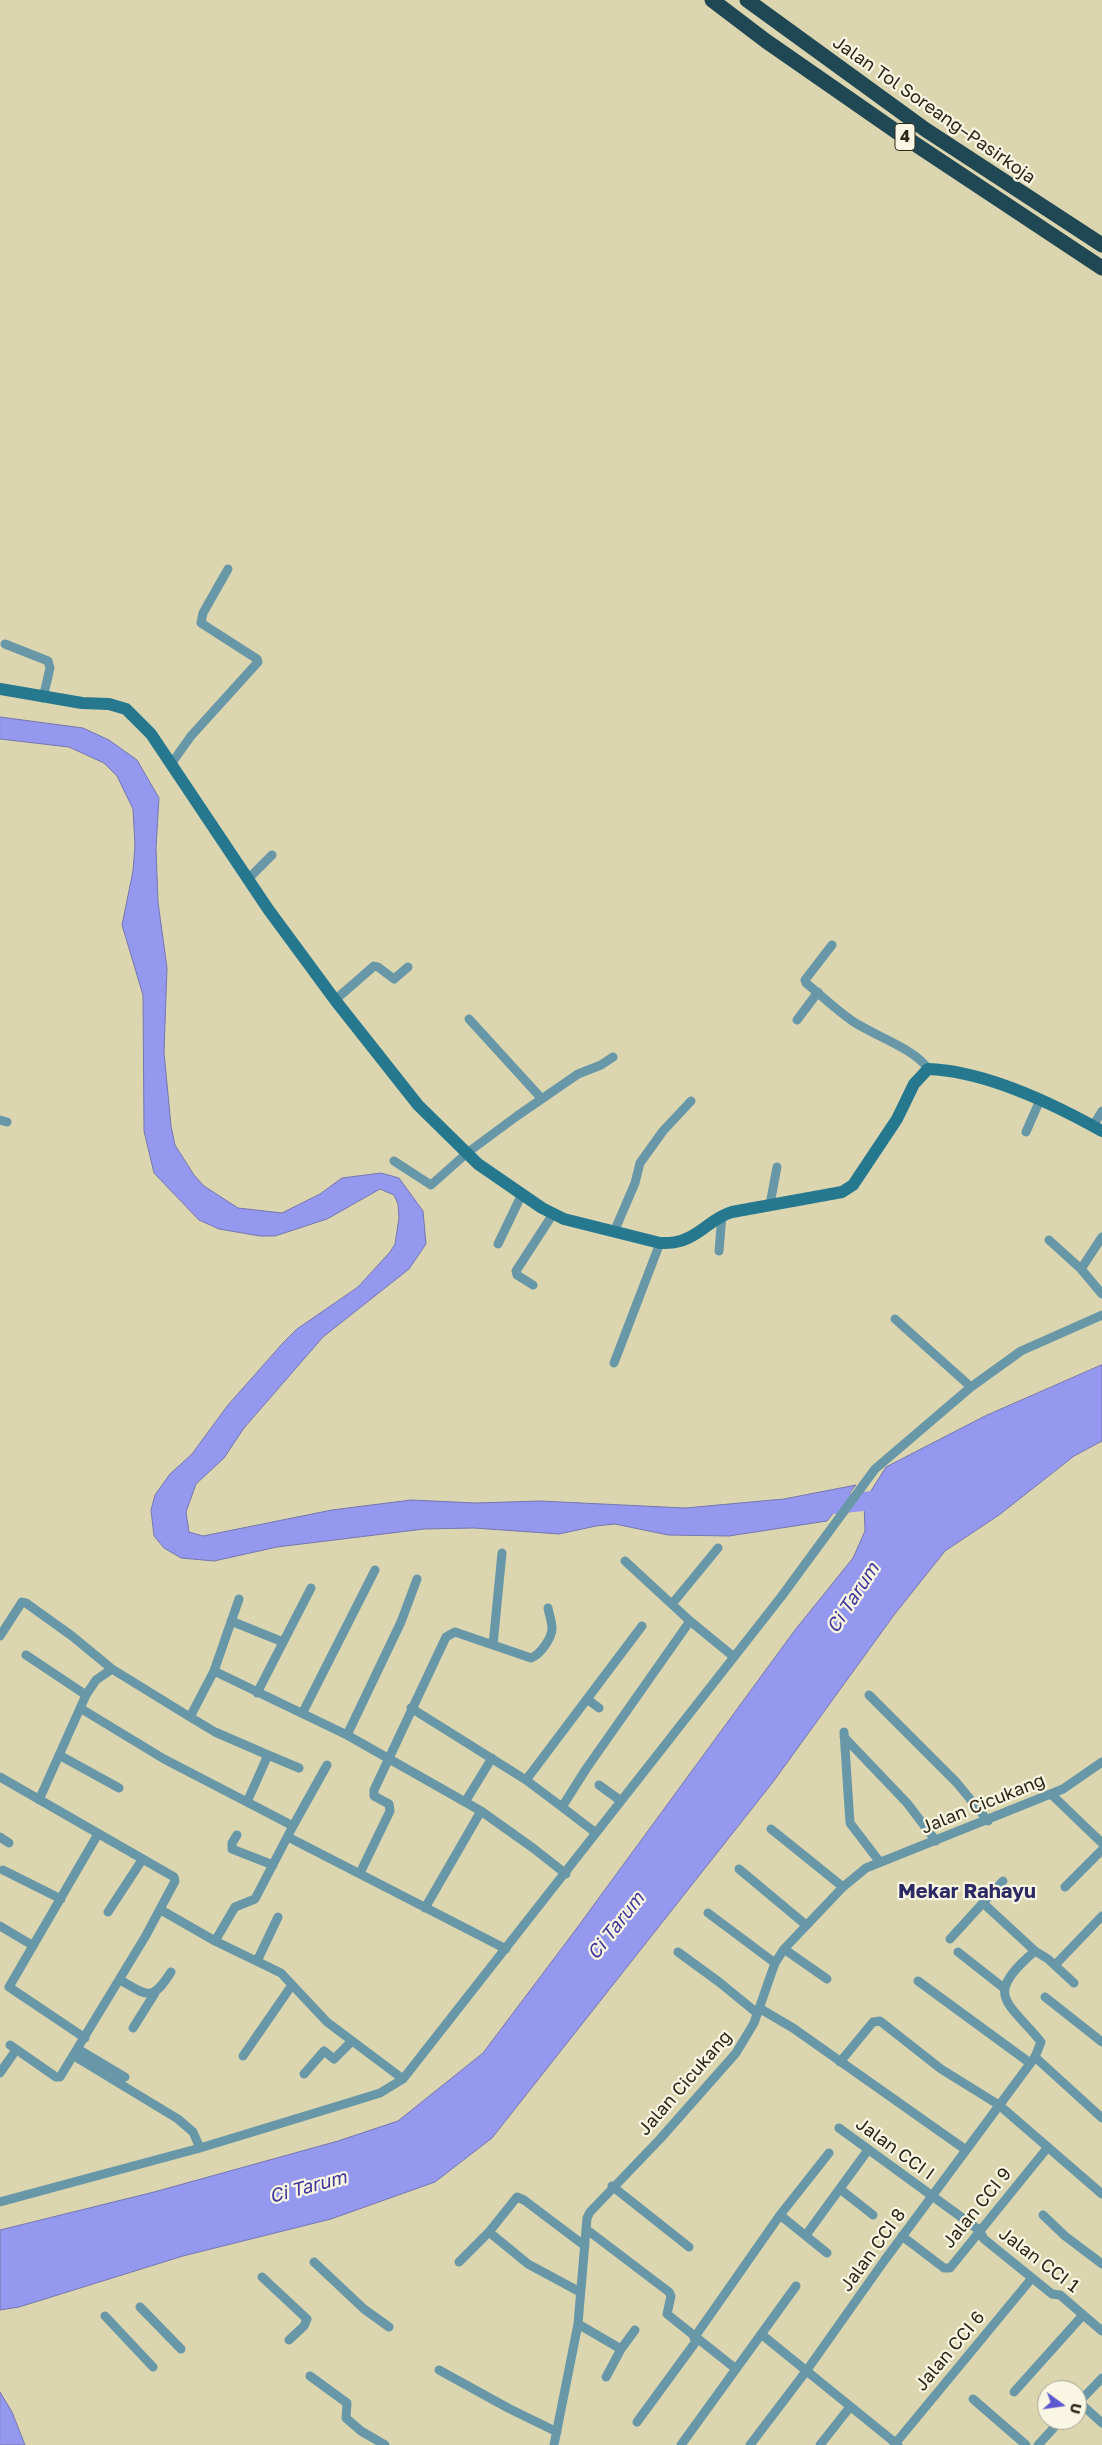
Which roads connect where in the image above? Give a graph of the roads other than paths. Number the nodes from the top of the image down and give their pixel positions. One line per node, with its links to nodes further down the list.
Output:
1 (712, 0): 4 (highway, Jalan Tol Soreang–Pasirkoja / 4)
2 (747, 0): 3 (highway, Jalan Tol Soreang–Pasirkoja / 4)
3 (1102, 245)
4 (1102, 268)
5 (228, 570): 9 (street)
6 (5, 644): 8 (street)
7 (0, 689): 8 (street)
8 (43, 698): 9 (street)
9 (171, 764): 11 (street)
10 (272, 856): 11 (street)
11 (247, 880): 15 (street)
12 (832, 945): 14 (street)
13 (408, 967): 15 (street)
14 (818, 992): 17 (street); 19 (street)
15 (335, 1000): 26 (street)
16 (469, 1019): 20 (street)
17 (797, 1020)
18 (613, 1057): 20 (street)
19 (928, 1069): 21 (street); 30 (street)
20 (542, 1099): 26 (street)
21 (1040, 1100): 24 (street); 25 (street)
22 (690, 1101): 33 (street)
23 (1102, 1111): 24 (street)
24 (1097, 1128)
25 (1026, 1132)
26 (467, 1153): 27 (street); 29 (street)
27 (394, 1161)
28 (778, 1167): 30 (street)
29 (522, 1194): 31 (street); 36 (street)
30 (770, 1204): 32 (street)
31 (553, 1214): 33 (street); 40 (street)
32 (722, 1215): 37 (street); 38 (street)
33 (614, 1232): 37 (street)
34 (1102, 1237): 39 (street)
35 (1049, 1240): 39 (street)
36 (498, 1244)
37 (660, 1244): 44 (street)
38 (719, 1251)
39 (1081, 1268): 41 (street)
40 (533, 1285)
41 (1102, 1294)
42 (1102, 1315): 45 (street)
43 (896, 1319): 45 (street)
44 (614, 1363)
45 (971, 1387): 62 (street)
46 (718, 1548): 53 (street)
47 (502, 1553): 60 (street)
48 (625, 1561): 53 (street)
49 (375, 1570): 72 (street)
50 (418, 1579): 74 (street)
51 (310, 1588): 59 (street)
52 (239, 1599): 55 (street)
53 (672, 1604): 56 (street)
54 (548, 1608): 60 (street)
55 (231, 1621): 59 (street); 64 (street)
56 (690, 1621): 62 (street); 91 (street)
57 (642, 1626): 68 (street)
58 (0, 1636): 63 (street)
59 (283, 1642): 65 (street)
60 (493, 1645): 70 (street)
61 (26, 1655): 66 (street)
62 (734, 1657): 88 (street)
63 (112, 1669): 66 (street); 73 (street)
64 (214, 1671): 65 (street); 73 (street)
65 (257, 1693): 72 (street)
66 (86, 1695): 69 (street)
67 (869, 1695): 93 (street)
68 (587, 1699): 71 (street); 83 (street)
69 (80, 1708): 75 (street); 89 (street)
70 (411, 1708): 77 (street); 78 (street)
71 (599, 1708)
72 (303, 1712): 74 (street)
73 (190, 1717): 76 (street)
74 (347, 1735): 77 (street)
75 (59, 1755): 85 (street); 87 (street)
76 (268, 1755): 81 (street); 89 (street)
77 (387, 1758): 90 (street); 110 (street)
78 (492, 1758): 83 (street); 90 (street)
79 (1102, 1762): 86 (street, Jalan Cicukang)
80 (327, 1765): 94 (street)
81 (299, 1768)
82 (0, 1777): 87 (street)
83 (526, 1780): 91 (street)
84 (599, 1784): 88 (street)
85 (120, 1788)
86 (1051, 1794): 93 (street, Jalan Cicukang); 103 (street)
87 (39, 1800): 97 (street)
88 (621, 1801): 96 (street)
89 (247, 1802): 94 (street)
90 (465, 1802): 92 (street)
91 (562, 1807): 96 (street)
92 (481, 1810): 111 (street); 117 (street)
93 (988, 1820): 101 (street, Jalan Cicukang)
94 (294, 1826): 100 (street)
95 (771, 1829): 113 (street)
96 (596, 1833): 111 (street)
97 (98, 1834): 105 (street); 115 (street)
98 (237, 1835): 107 (street)
99 (0, 1837): 102 (street)
100 (288, 1837): 107 (street); 110 (street)
101 (936, 1841): 106 (street, Jalan Cicukang); 106 (street)
102 (9, 1843)
103 (1102, 1843)
104 (1102, 1850): 114 (street)
105 (142, 1860): 118 (street); 119 (street)
106 (879, 1861): 113 (street, Jalan Cicukang)
107 (273, 1865): 126 (street)
108 (739, 1869): 123 (street)
109 (3, 1870): 115 (street)
110 (360, 1873): 117 (street)
111 (566, 1874): 128 (street)
112 (1003, 1881): 116 (street)
113 (843, 1887): 123 (street, Jalan Cicukang)
114 (1065, 1887)
115 (62, 1899): 127 (street)
116 (983, 1903): 125 (street); 130 (street)
117 (425, 1908): 128 (street)
118 (161, 1910): 126 (street); 138 (street)
119 (108, 1912)
120 (708, 1913): 134 (street)
121 (1102, 1916): 135 (street)
122 (278, 1917): 133 (street)
123 (806, 1925): 129 (street, Jalan Cicukang)
124 (0, 1926): 127 (street)
125 (950, 1939)
126 (215, 1941): 133 (street)
127 (32, 1945): 147 (street)
128 (506, 1949): 157 (street)
129 (784, 1949): 134 (street, Jalan Cicukang); 137 (street)
130 (1035, 1951): 135 (street); 142 (street)
131 (678, 1952): 145 (street)
132 (958, 1952): 142 (street)
133 (258, 1960): 141 (street)
134 (775, 1963): 145 (street, Jalan Cicukang)
135 (1055, 1965): 140 (street)
136 (171, 1972): 143 (street)
137 (827, 1979)
138 (120, 1980): 143 (street); 147 (street)
139 (918, 1980): 152 (street)
140 (1074, 1983)
141 (292, 1985): 148 (street); 151 (street)
142 (1005, 1989): 152 (street)
143 (155, 1993): 146 (street)
144 (1045, 1997): 149 (street)
145 (758, 2011): 153 (street); 166 (street, Jalan Cicukang)
146 (133, 2028)
147 (85, 2038): 150 (street)
148 (352, 2041): 155 (street); 157 (street)
149 (1102, 2042)
150 (76, 2053): 154 (street); 156 (street); 162 (street)
151 (243, 2056)
152 (1032, 2060): 158 (street, Jalan CCI 8); 159 (street)
153 (840, 2062): 158 (street); 164 (street)
154 (0, 2073)
155 (304, 2074)
156 (125, 2077)
157 (403, 2079): 162 (street)
158 (999, 2105): 161 (street); 164 (street, Jalan CCI 8)
159 (1102, 2118)
160 (839, 2128): 163 (street, Jalan CCI I)
161 (1048, 2147): 168 (street); 175 (street, Jalan CCI 9)
162 (200, 2148): 170 (street)
163 (868, 2150): 167 (street); 169 (street, Jalan CCI I)
164 (966, 2150): 169 (street, Jalan CCI 8)
165 (829, 2153): 171 (street)
166 (612, 2186): 174 (street, Jalan Cicukang); 180 (street)
167 (840, 2188): 172 (street); 177 (street)
168 (1102, 2194)
169 (932, 2196): 175 (street, Jalan CCI 1); 178 (street, Jalan CCI 8)
170 (0, 2202)
171 (780, 2215): 177 (street); 197 (street)
172 (873, 2215)
173 (1042, 2215): 184 (street)
174 (586, 2229): 179 (street, Jalan Cicukang); 197 (street)
175 (979, 2230): 178 (street, Jalan CCI 9); 186 (street, Jalan CCI 1)
176 (488, 2232): 179 (street); 183 (street); 188 (street)
177 (806, 2235): 181 (street)
178 (902, 2236): 204 (street, Jalan CCI 8)
179 (585, 2246): 188 (street, Jalan Cicukang)
180 (689, 2247)
181 (827, 2253)
182 (314, 2262): 193 (street)
183 (459, 2262)
184 (1102, 2264)
185 (262, 2276): 198 (street)
186 (1032, 2278): 190 (street, Jalan CCI 1); 217 (street, Jalan CCI 6)
187 (796, 2286): 196 (street)
188 (580, 2292): 192 (street, Jalan Cicukang)
189 (140, 2307): 199 (street)
190 (1083, 2315): 195 (street, Jalan CCI 1); 208 (street)
191 (105, 2316): 201 (street)
192 (578, 2324): 200 (street); 216 (street, Jalan Cicukang)
193 (388, 2328)
194 (634, 2330): 200 (street)
195 (1102, 2331)
196 (761, 2334): 202 (street); 204 (street)
197 (695, 2339): 202 (street); 213 (street)
198 (289, 2340)
199 (181, 2349)
200 (621, 2349): 206 (street)
201 (153, 2367)
202 (736, 2368): 220 (street)
203 (438, 2370): 216 (street)
204 (807, 2370): 211 (street); 221 (street, Jalan CCI 8)
205 (310, 2376): 218 (street)
206 (606, 2377)
207 (1102, 2378): 209 (street)
208 (1014, 2392)
209 (1087, 2394)
210 (973, 2399): 223 (street)
211 (850, 2407): 217 (street); 222 (street)
212 (1087, 2410): 214 (street)
213 (637, 2422)
214 (1102, 2423)
215 (1052, 2430): 224 (street)
216 (556, 2432): 219 (street, Jalan Cicukang)
217 (896, 2444)
218 (385, 2445)
219 (554, 2445)
220 (682, 2445)
221 (750, 2445)
222 (820, 2445)
223 (1026, 2445)
224 (1038, 2445)

